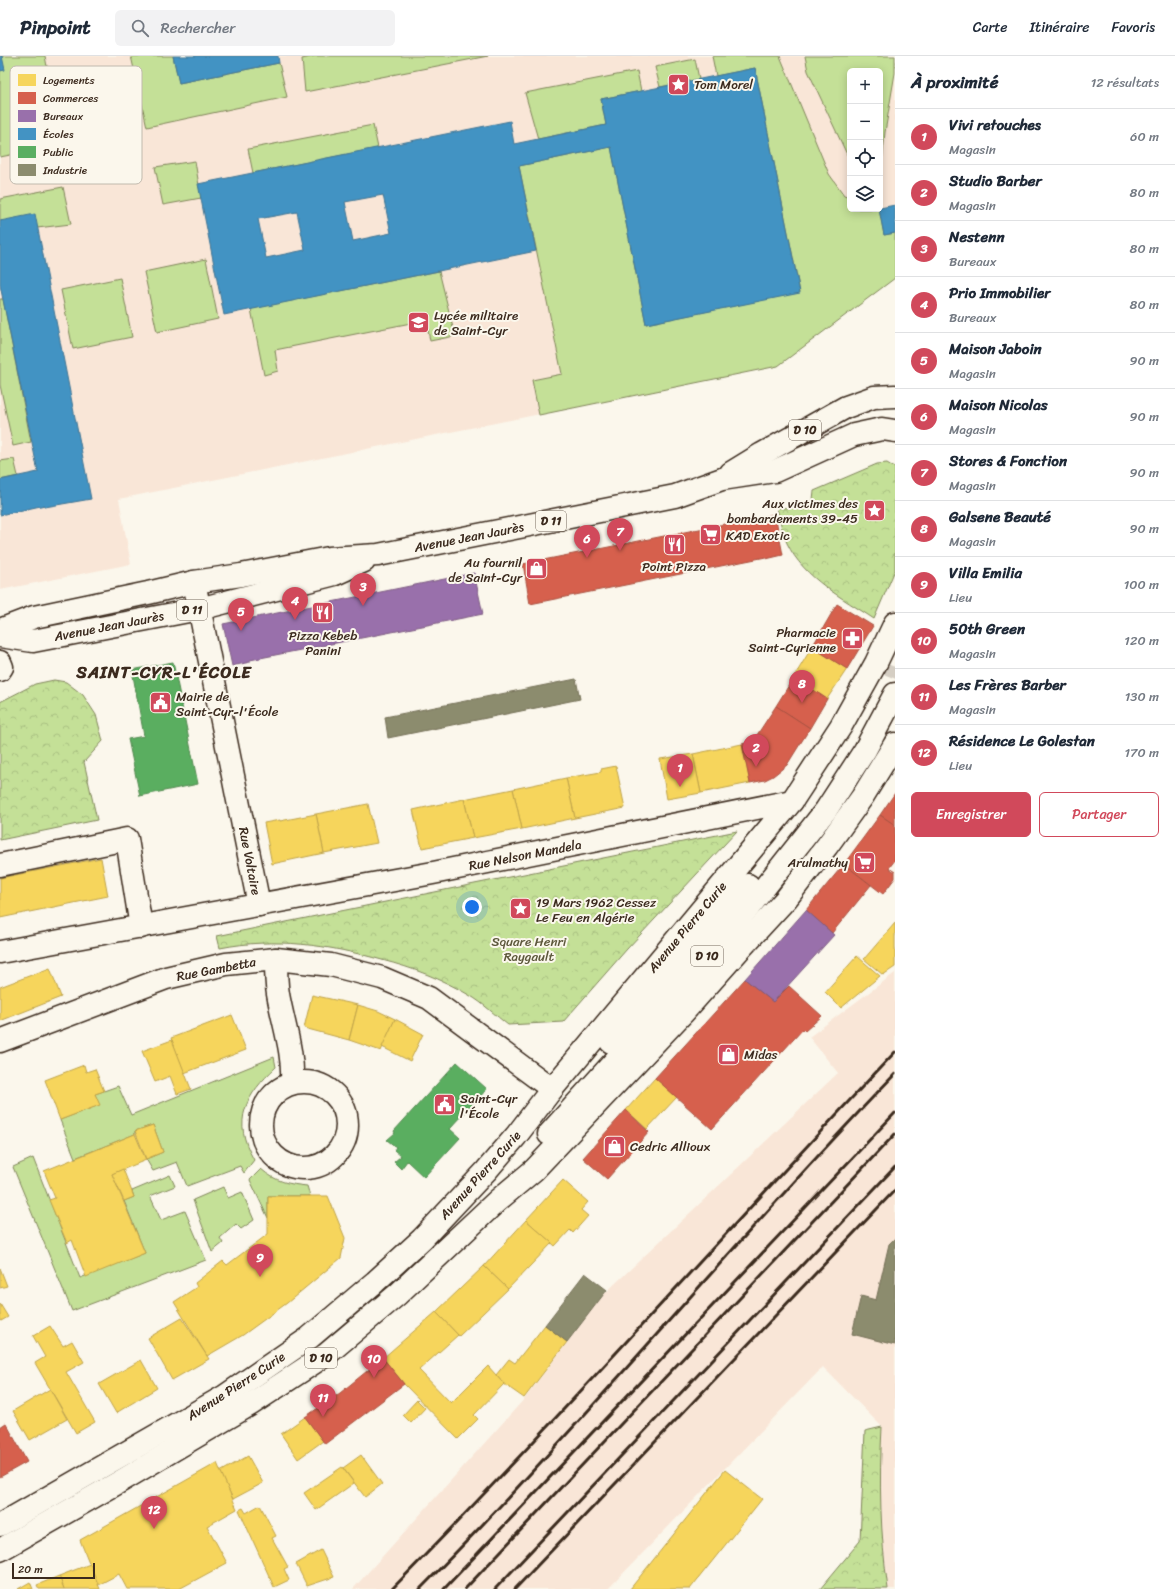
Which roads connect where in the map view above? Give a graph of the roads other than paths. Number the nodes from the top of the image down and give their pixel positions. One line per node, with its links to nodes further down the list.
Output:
1 (895, 396): 3 (main road, D 10)
2 (895, 431): 3 (main road, D 10)
3 (722, 479): 4 (main road, Avenue Jean Jaurès / D 11)
4 (378, 555): 5 (main road, Avenue Jean Jaurès / D 11); 6 (main road, Avenue Jean Jaurès / D 11)
5 (194, 582): 6 (main road, Rue Voltaire); 8 (main road, Avenue Jean Jaurès / D 11)
6 (199, 608): 9 (main road, Avenue Jean Jaurès / D 11); 16 (main road, Rue Voltaire)
7 (895, 623): 14 (main road, Avenue Pierre Curie / D 10)
8 (0, 630)
9 (0, 636)
10 (0, 662): 11 (main road)
11 (0, 670)
12 (893, 686): 20 (main road, D 10); 25 (main road, D 10)
13 (895, 744): 18 (main road, Avenue Pierre Curie / D 10)
14 (792, 801): 16 (main road, Rue Nelson Mandela); 24 (main road, Avenue Pierre Curie / D 10)
15 (0, 865): 17 (main road)
16 (259, 905): 17 (main road, Rue Voltaire)
17 (141, 927): 19 (main road, Rue Voltaire)
18 (740, 949): 20 (main road, D 10); 26 (main road, Avenue Pierre Curie / D 10)
19 (0, 952)
20 (709, 954): 26 (main road, D 10)
21 (276, 959): 22 (main road, Rue Gambetta); 23 (main road); 24 (main road, Rue Gambetta)
22 (0, 1041)
23 (292, 1083)
24 (552, 1089): 25 (main road, Avenue Pierre Curie / D 10)
25 (516, 1136): 27 (main road, Avenue Pierre Curie / D 10)
26 (497, 1201): 28 (main road, Avenue Pierre Curie / D 10)
27 (0, 1525)
28 (0, 1550)

